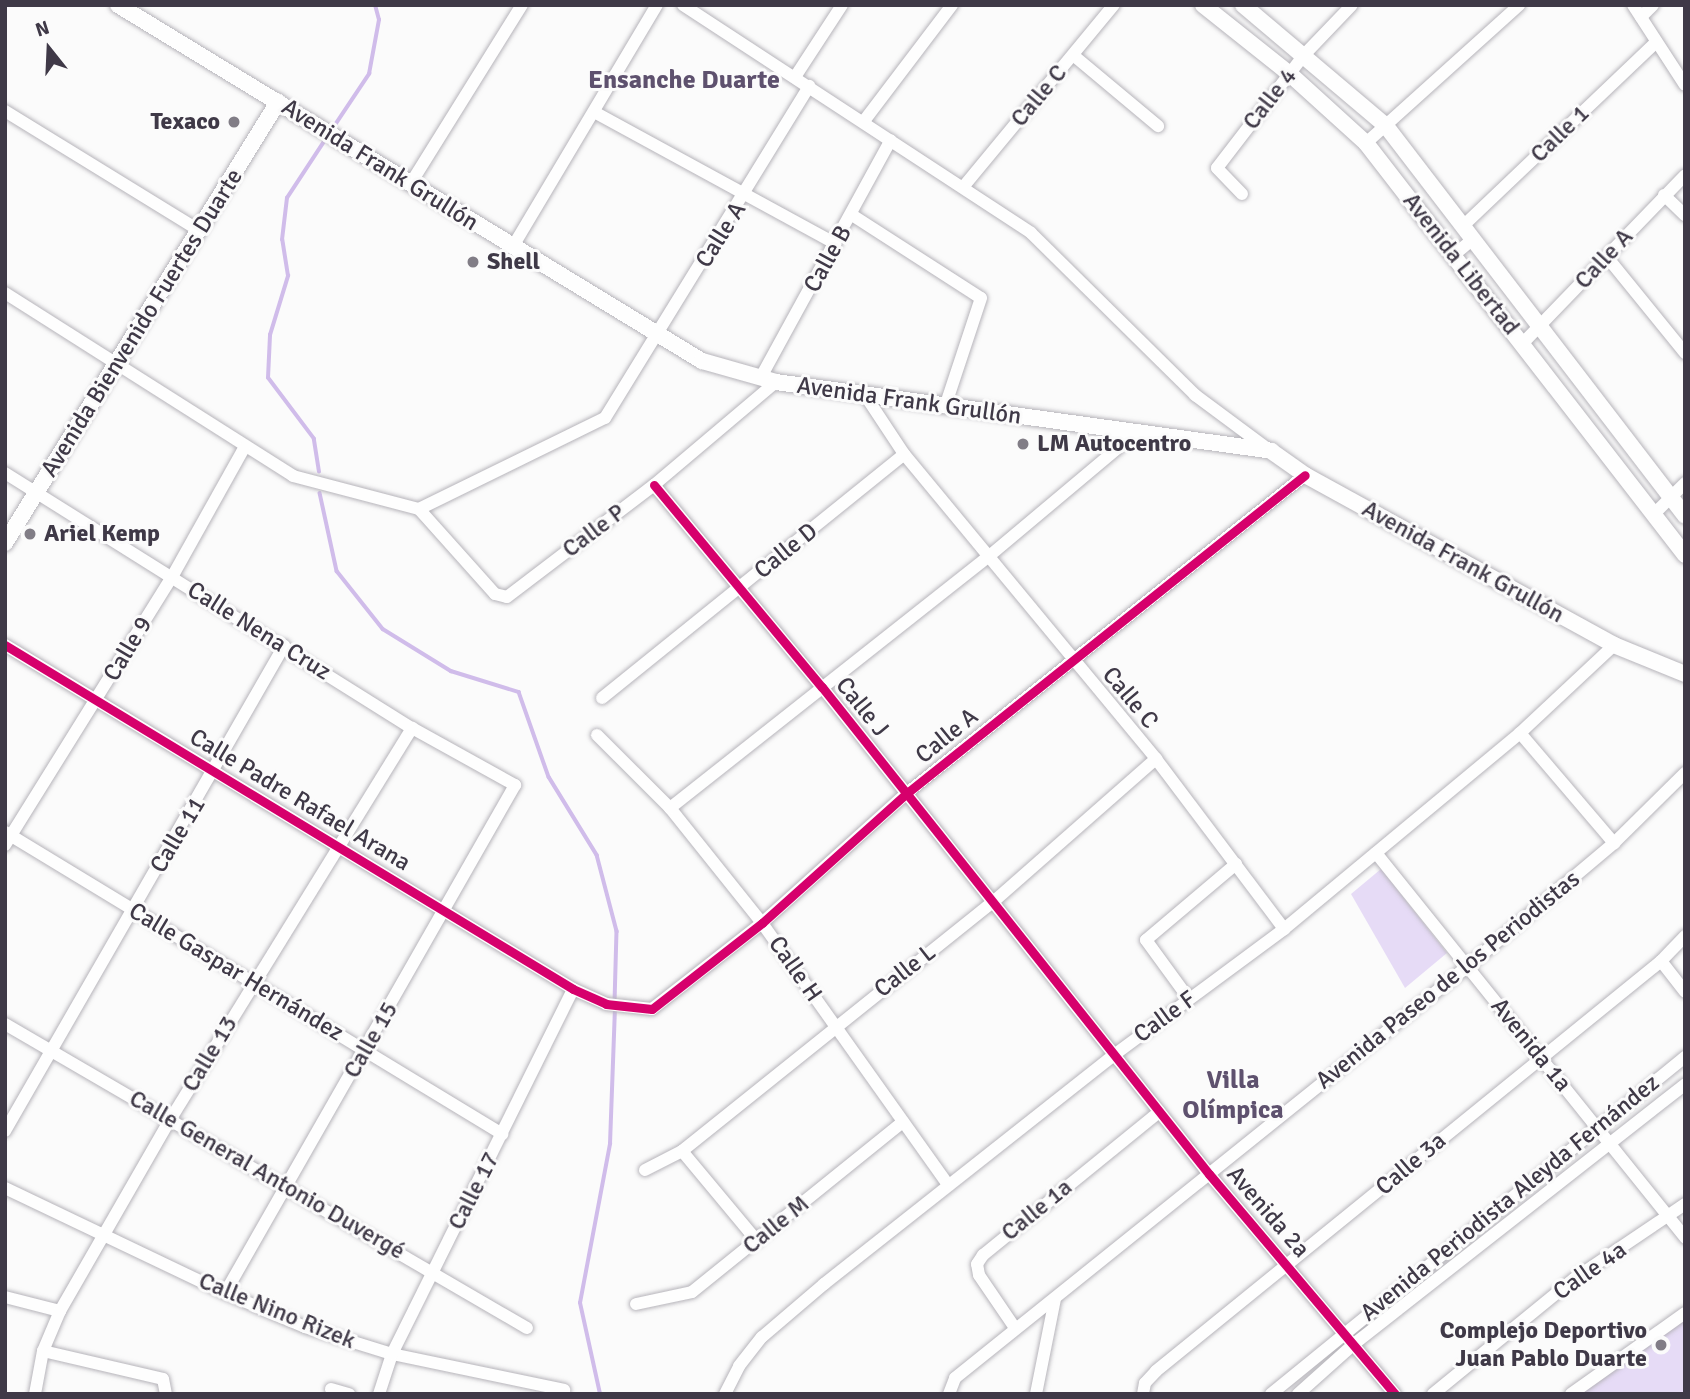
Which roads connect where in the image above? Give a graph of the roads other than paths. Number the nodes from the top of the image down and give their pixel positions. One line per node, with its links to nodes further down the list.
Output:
1 (118, 5): 15 (main road)
2 (133, 5): 15 (main road)
3 (522, 5): 32 (street)
4 (657, 5): 25 (street)
5 (683, 5): 20 (street)
6 (842, 5): 20 (street)
7 (952, 5): 26 (street)
8 (1114, 5): 17 (street, Calle C)
9 (1203, 5): 19 (main road, Avenida Libertad)
10 (1243, 5): 18 (main road, Avenida Libertad)
11 (1352, 5): 18 (street, Calle 4)
12 (1519, 5): 27 (street)
13 (1653, 5): 14 (street)
14 (1637, 11): 16 (street)
15 (169, 34): 23 (main road, Avenida Frank Grullón)
16 (1656, 42): 21 (street); 40 (street, Calle 1)
17 (1073, 55): 28 (street); 33 (street, Calle C)
18 (1304, 55): 19 (street, Calle 4); 27 (main road, Avenida Libertad)
19 (1291, 75): 30 (main road, Avenida Libertad); 34 (street, Calle 4)
20 (795, 77): 22 (street)
21 (1685, 85)
22 (809, 86): 26 (street); 35 (street, Calle A)
23 (278, 102): 32 (main road, Avenida Frank Grullón); 39 (main road, Avenida Bienvenido Fuertes Duarte)
24 (5, 111): 39 (street)
25 (596, 113): 35 (street); 42 (street)
26 (864, 121): 29 (street)
27 (1386, 126): 30 (street); 40 (main road, Avenida Libertad)
28 (1158, 127)
29 (891, 140): 33 (street); 37 (street, Calle B)
30 (1366, 144): 43 (main road, Avenida Libertad)
31 (1685, 175): 36 (street, Calle A)
32 (411, 183): 42 (main road, Avenida Frank Grullón)
33 (964, 186): 56 (street)
34 (1242, 194)
35 (746, 195): 41 (street); 47 (street, Calle A)
36 (1664, 195): 38 (street); 44 (street, Calle A)
37 (852, 215): 41 (street, Calle B); 53 (street)
38 (1685, 215)
39 (200, 231): 50 (main road, Avenida Bienvenido Fuertes Duarte)
40 (1468, 232): 43 (street, Calle 1); 46 (main road, Avenida Libertad)
41 (836, 244): 51 (street, Calle B)
42 (512, 248): 47 (main road, Avenida Frank Grullón)
43 (1454, 255): 48 (main road, Avenida Libertad)
44 (1608, 257): 46 (street, Calle A); 49 (street)
45 (5, 293): 50 (street)
46 (1542, 326): 48 (street, Calle A); 63 (main road, Avenida Libertad)
47 (658, 338): 51 (main road, Avenida Frank Grullón); 64 (street, Calle A)
48 (1523, 343): 65 (main road, Avenida Libertad)
49 (1685, 353)
50 (117, 365): 55 (street); 62 (main road, Avenida Bienvenido Fuertes Duarte)
51 (769, 379): 52 (main road, Avenida Frank Grullón); 61 (street, Calle P)
52 (865, 395): 53 (main road, Avenida Frank Grullón); 57 (street, Calle C)
53 (945, 407): 54 (main road, Avenida Frank Grullón)
54 (1130, 433): 56 (main road, Avenida Frank Grullón); 69 (street)
55 (244, 448): 64 (street); 70 (street, Calle 9)
56 (1271, 451): 59 (main road, Avenida Frank Grullón)
57 (904, 454): 69 (street, Calle C); 71 (street, Calle D)
58 (5, 472): 62 (street, Calle Nena Cruz)
59 (1305, 475): 73 (main road, Avenida Frank Grullón); 75 (street, Calle A)
60 (1685, 483): 63 (street)
61 (654, 485): 64 (street, Calle P); 71 (street, Calle J)
62 (37, 492): 67 (main road, Avenida Bienvenido Fuertes Duarte); 70 (street, Calle Nena Cruz)
63 (1671, 498): 65 (street); 66 (main road, Avenida Libertad)
64 (419, 509)
65 (1654, 514): 68 (main road, Avenida Libertad)
66 (1685, 516)
67 (5, 543)
68 (1685, 555)
69 (988, 557): 75 (street, Calle C); 77 (street)
70 (172, 577): 74 (street, Calle Nena Cruz); 79 (street, Calle 9)
71 (739, 589): 77 (street, Calle J); 78 (street, Calle D)
72 (5, 645): 79 (street, Calle Padre Rafael Arana)
73 (1614, 645): 76 (main road, Avenida Frank Grullón); 81 (street, Calle F)
74 (284, 646): 80 (street, Calle Nena Cruz); 84 (street, Calle 11)
75 (1073, 660): 83 (street, Calle C); 87 (street, Calle A)
76 (1685, 674)
77 (822, 687): 87 (street, Calle J); 88 (street)
78 (602, 698)
79 (97, 700): 84 (street, Calle Padre Rafael Arana); 89 (street, Calle 9)
80 (412, 728): 86 (street, Calle Nena Cruz); 91 (street, Calle 13)
81 (1520, 733): 90 (street); 92 (street, Calle F)
82 (597, 736): 88 (street, Calle H)
83 (1156, 759): 93 (street, Calle C); 94 (street, Calle L)
84 (216, 771): 91 (street, Calle Padre Rafael Arana); 96 (street, Calle 11)
85 (1685, 773): 90 (street, Avenida Paseo de los Periodistas)
86 (515, 785): 95 (street, Calle 15)
87 (907, 793): 94 (street, Calle J); 97 (street, Calle A)
88 (670, 808): 97 (street, Calle H)
89 (7, 837): 96 (street, Calle Gaspar Hernández)
90 (1614, 844): 101 (street, Avenida Paseo de los Periodistas)
91 (339, 848): 95 (street, Calle Padre Rafael Arana); 102 (street, Calle 13)
92 (1376, 853): 98 (street, Calle F); 101 (street, Avenida 1a)
93 (1236, 864): 98 (street, Calle C); 105 (street)
94 (993, 902): 107 (street, Calle L); 110 (street, Calle J)
95 (444, 910): 103 (street, Calle Padre Rafael Arana); 108 (street, Calle 15)
96 (133, 912): 102 (street, Calle Gaspar Hernández); 109 (street, Calle 11)
97 (762, 923): 103 (street, Calle A); 107 (street, Calle H)
98 (1284, 929): 105 (street, Calle F)
99 (1685, 936): 100 (street, Calle 3a)
100 (1661, 961): 104 (street); 111 (street, Calle 3a)
101 (1468, 967): 111 (street, Avenida 1a); 123 (street, Avenida Paseo de los Periodistas)
102 (252, 986): 108 (street, Calle Gaspar Hernández); 115 (street, Calle 13)
103 (573, 989): 119 (street, Calle 17)
104 (1685, 992)
105 (1189, 999): 110 (street, Calle F)
106 (5, 1024): 109 (street, Calle General Antonio Duvergé)
107 (835, 1025): 116 (street, Calle H); 121 (street, Calle L)
108 (366, 1048): 119 (street, Calle Gaspar Hernández); 126 (street, Calle 15)
109 (54, 1049): 115 (street, Calle General Antonio Duvergé); 118 (street, Calle 11)
110 (1114, 1055): 114 (street, Avenida 2a); 124 (street, Calle F)
111 (1541, 1056): 117 (street, Avenida 1a); 132 (street, Calle 3a)
112 (1685, 1057): 117 (street, Avenida Periodista Aleyda Fernández)
113 (1685, 1084): 120 (street, Avenida Periodista Aleyda Fernández)
114 (1159, 1112): 123 (street, Avenida 2a); 141 (street, Calle 1a)
115 (170, 1120): 126 (street, Calle General Antonio Duvergé); 129 (street, Calle 13)
116 (904, 1122): 124 (street, Calle H); 131 (street, Calle M)
117 (1597, 1128): 120 (street, Avenida 1a); 142 (street, Avenida Periodista Aleyda Fernández)
118 (5, 1131)
119 (502, 1135): 133 (street, Calle 17)
120 (1611, 1146): 128 (street, Avenida 1a); 143 (street, Avenida Periodista Aleyda Fernández)
121 (682, 1151): 122 (street, Calle L); 131 (street)
122 (645, 1170)
123 (1209, 1174): 132 (street, Avenida 2a); 136 (street, Avenida Paseo de los Periodistas)
124 (948, 1185): 152 (street, Calle F)
125 (5, 1188): 129 (street, Calle Nino Rizek)
126 (286, 1188): 133 (street, Calle General Antonio Duvergé); 134 (street, Calle 15)
127 (1685, 1204): 128 (street, Calle 4a)
128 (1668, 1218): 130 (street, Avenida 1a); 159 (street, Calle 4a)
129 (105, 1235): 134 (street, Calle Nino Rizek); 138 (street, Calle 13)
130 (1685, 1238)
131 (757, 1241): 137 (street, Calle M)
132 (1289, 1264): 142 (street, Avenida 2a); 155 (street, Calle 3a)
133 (432, 1272): 140 (street, Calle General Antonio Duvergé); 145 (street, Calle 17)
134 (225, 1293): 145 (street, Calle Nino Rizek)
135 (5, 1297): 138 (street)
136 (1055, 1299): 141 (street, Avenida Paseo de los Periodistas); 154 (street)
137 (636, 1304)
138 (60, 1311): 144 (street, Calle 13)
139 (1685, 1313): 160 (street)
140 (527, 1328)
141 (1015, 1328): 153 (street, Avenida Paseo de los Periodistas)
142 (1342, 1332): 143 (street, Avenida 2a); 156 (street, Avenida Periodista Aleyda Fernández)
143 (1354, 1344): 157 (street, Avenida Periodista Aleyda Fernández); 158 (street, Avenida 2a)
144 (43, 1351): 148 (street, Calle 13); 149 (street)
145 (393, 1354): 147 (street, Calle Nino Rizek); 151 (street, Calle 17)
146 (331, 1389): 150 (street)
147 (564, 1390)
148 (35, 1394)
149 (166, 1394)
150 (349, 1394)
151 (379, 1394)
152 (725, 1394)
153 (949, 1394)
154 (1036, 1394)
155 (1143, 1394)
156 (1271, 1394)
157 (1298, 1394)
158 (1395, 1394)
159 (1433, 1394)
160 (1571, 1394)

